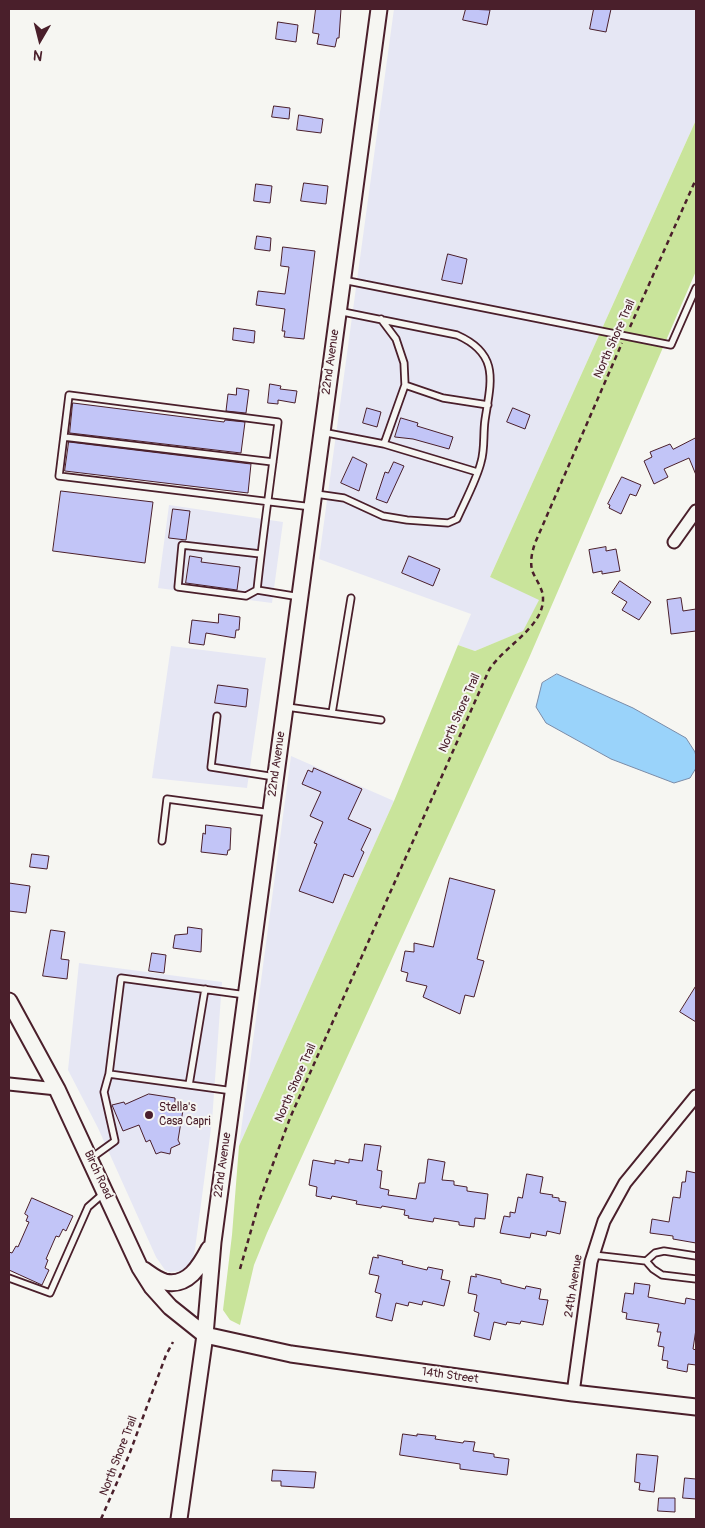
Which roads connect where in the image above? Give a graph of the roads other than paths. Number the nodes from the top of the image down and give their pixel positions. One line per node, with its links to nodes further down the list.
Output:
1 (379, 9): 2 (street, 22nd Avenue)
2 (343, 280): 3 (lane); 4 (street, 22nd Avenue)
3 (696, 288)
4 (338, 311): 5 (lane); 8 (street, 22nd Avenue)
5 (381, 318): 6 (lane); 7 (lane)
6 (405, 386): 7 (lane); 10 (lane)
7 (488, 406): 12 (lane)
8 (322, 432): 10 (lane); 13 (street, 22nd Avenue)
9 (64, 437): 11 (lane); 11 (lane); 14 (lane)
10 (384, 444): 12 (lane)
11 (273, 462): 14 (lane)
12 (477, 472): 13 (lane)
13 (313, 500): 14 (lane); 19 (street, 22nd Avenue)
14 (267, 502): 17 (lane)
15 (696, 510): 16 (street)
16 (674, 542)
17 (261, 554): 18 (lane); 18 (lane)
18 (257, 590): 19 (lane)
19 (300, 597): 21 (street, 22nd Avenue)
20 (350, 598): 22 (lane)
21 (285, 707): 22 (lane); 25 (street, 22nd Avenue)
22 (332, 713): 24 (lane)
23 (217, 716): 25 (lane)
24 (381, 720)
25 (275, 777): 26 (street, 22nd Avenue)
26 (271, 813): 27 (lane); 29 (street, 22nd Avenue)
27 (162, 841)
28 (206, 989): 29 (lane); 31 (lane); 33 (lane)
29 (246, 995): 35 (street, 22nd Avenue)
30 (9, 1001): 34 (street, Birch Road)
31 (109, 1074): 33 (lane); 37 (lane)
32 (9, 1084): 34 (street)
33 (189, 1085): 35 (lane)
34 (56, 1089): 37 (street, Birch Road)
35 (233, 1091): 39 (street, 22nd Avenue)
36 (696, 1096): 40 (street, 24th Avenue)
37 (90, 1159): 38 (street, Birch Road)
38 (106, 1192): 43 (street, Birch Road); 44 (lane)
39 (213, 1242): 43 (street); 46 (street, 22nd Avenue)
40 (593, 1255): 42 (lane); 47 (street, 24th Avenue)
41 (696, 1256): 42 (lane)
42 (646, 1261): 45 (lane)
43 (140, 1268): 46 (street, Birch Road)
44 (9, 1278)
45 (696, 1279)
46 (205, 1335): 47 (street, 14th Street); 49 (street, 22nd Avenue)
47 (573, 1393): 48 (street, 14th Street)
48 (696, 1408)
49 (179, 1519)

